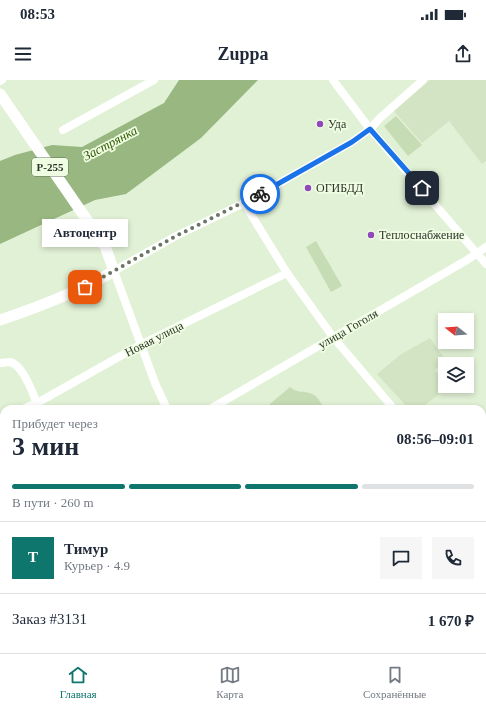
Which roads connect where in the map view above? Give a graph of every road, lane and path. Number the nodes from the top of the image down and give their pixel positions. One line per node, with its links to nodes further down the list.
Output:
1 (154, 80): 6 (street)
2 (333, 80): 5 (street)
3 (423, 80): 5 (street)
4 (0, 94): 11 (highway, Р-255)
5 (370, 129): 7 (street); 9 (street)
6 (63, 130)
7 (244, 203): 11 (street); 12 (street)
8 (486, 247): 9 (street, улица Гоголя)
9 (477, 253): 10 (street); 14 (street, улица Гоголя)
10 (486, 264)
11 (114, 271): 13 (highway); 15 (street)
12 (287, 273): 14 (street); 15 (street, Новая улица)
13 (0, 320)
14 (333, 337): 20 (street, улица Гоголя); 21 (street)
15 (140, 345): 17 (street, Новая улица); 19 (street)
16 (0, 363): 17 (street)
17 (37, 403): 18 (street, Новая улица)
18 (32, 405)
19 (165, 405)
20 (217, 405)
21 (391, 405)

